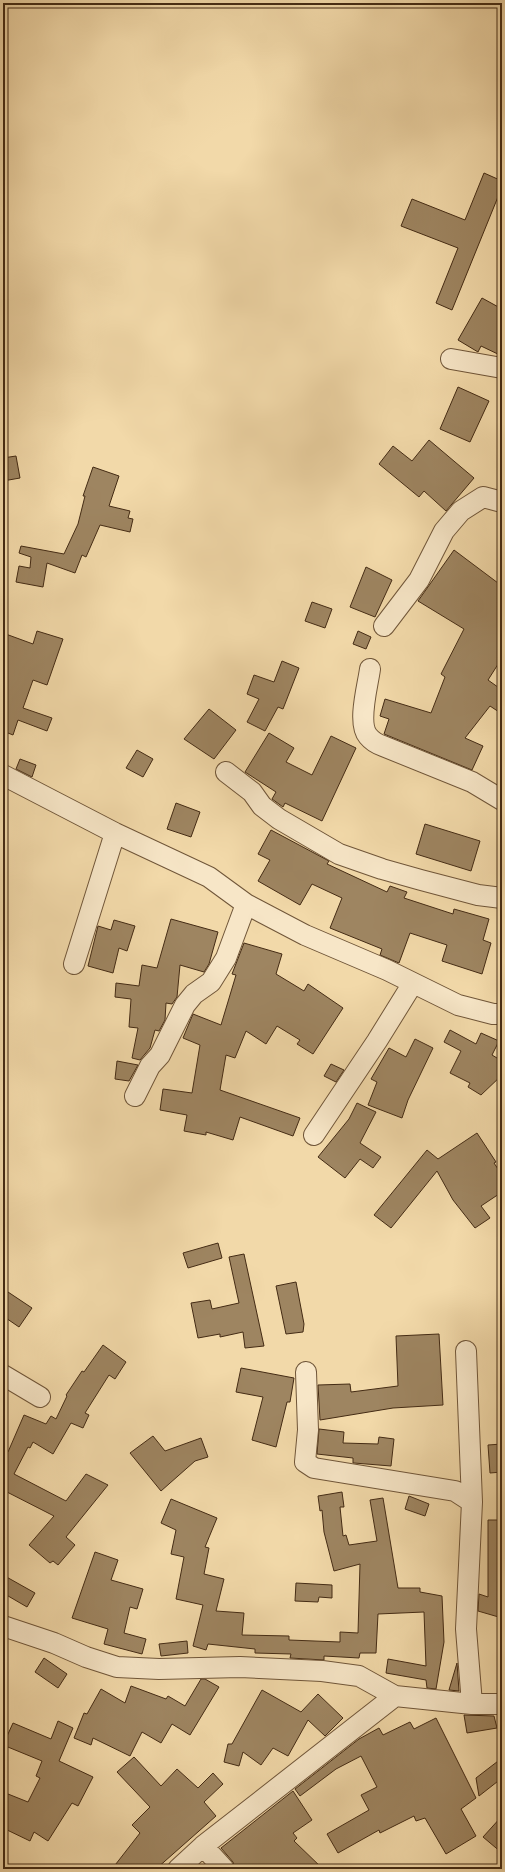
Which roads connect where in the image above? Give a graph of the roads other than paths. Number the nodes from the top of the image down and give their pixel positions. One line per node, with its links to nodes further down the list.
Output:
1 (451, 359): 2 (street)
2 (502, 368)
3 (502, 502): 4 (street)
4 (384, 626)
5 (370, 669): 8 (street)
6 (226, 772): 10 (street)
7 (3, 775): 9 (street)
8 (502, 800)
9 (115, 833): 11 (street); 12 (street)
10 (502, 898)
11 (246, 904): 13 (street); 15 (street)
12 (74, 964)
13 (413, 983): 14 (street); 16 (street)
14 (502, 1014)
15 (135, 1096)
16 (314, 1135)
17 (466, 1351): 21 (street)
18 (306, 1372): 21 (street)
19 (3, 1374): 20 (street)
20 (40, 1396)
21 (472, 1502): 24 (street)
22 (3, 1626): 23 (street)
23 (395, 1696): 24 (street); 26 (street)
24 (472, 1704): 25 (street)
25 (502, 1704)
26 (203, 1846): 27 (street); 28 (street)
27 (178, 1869)
28 (224, 1869)

